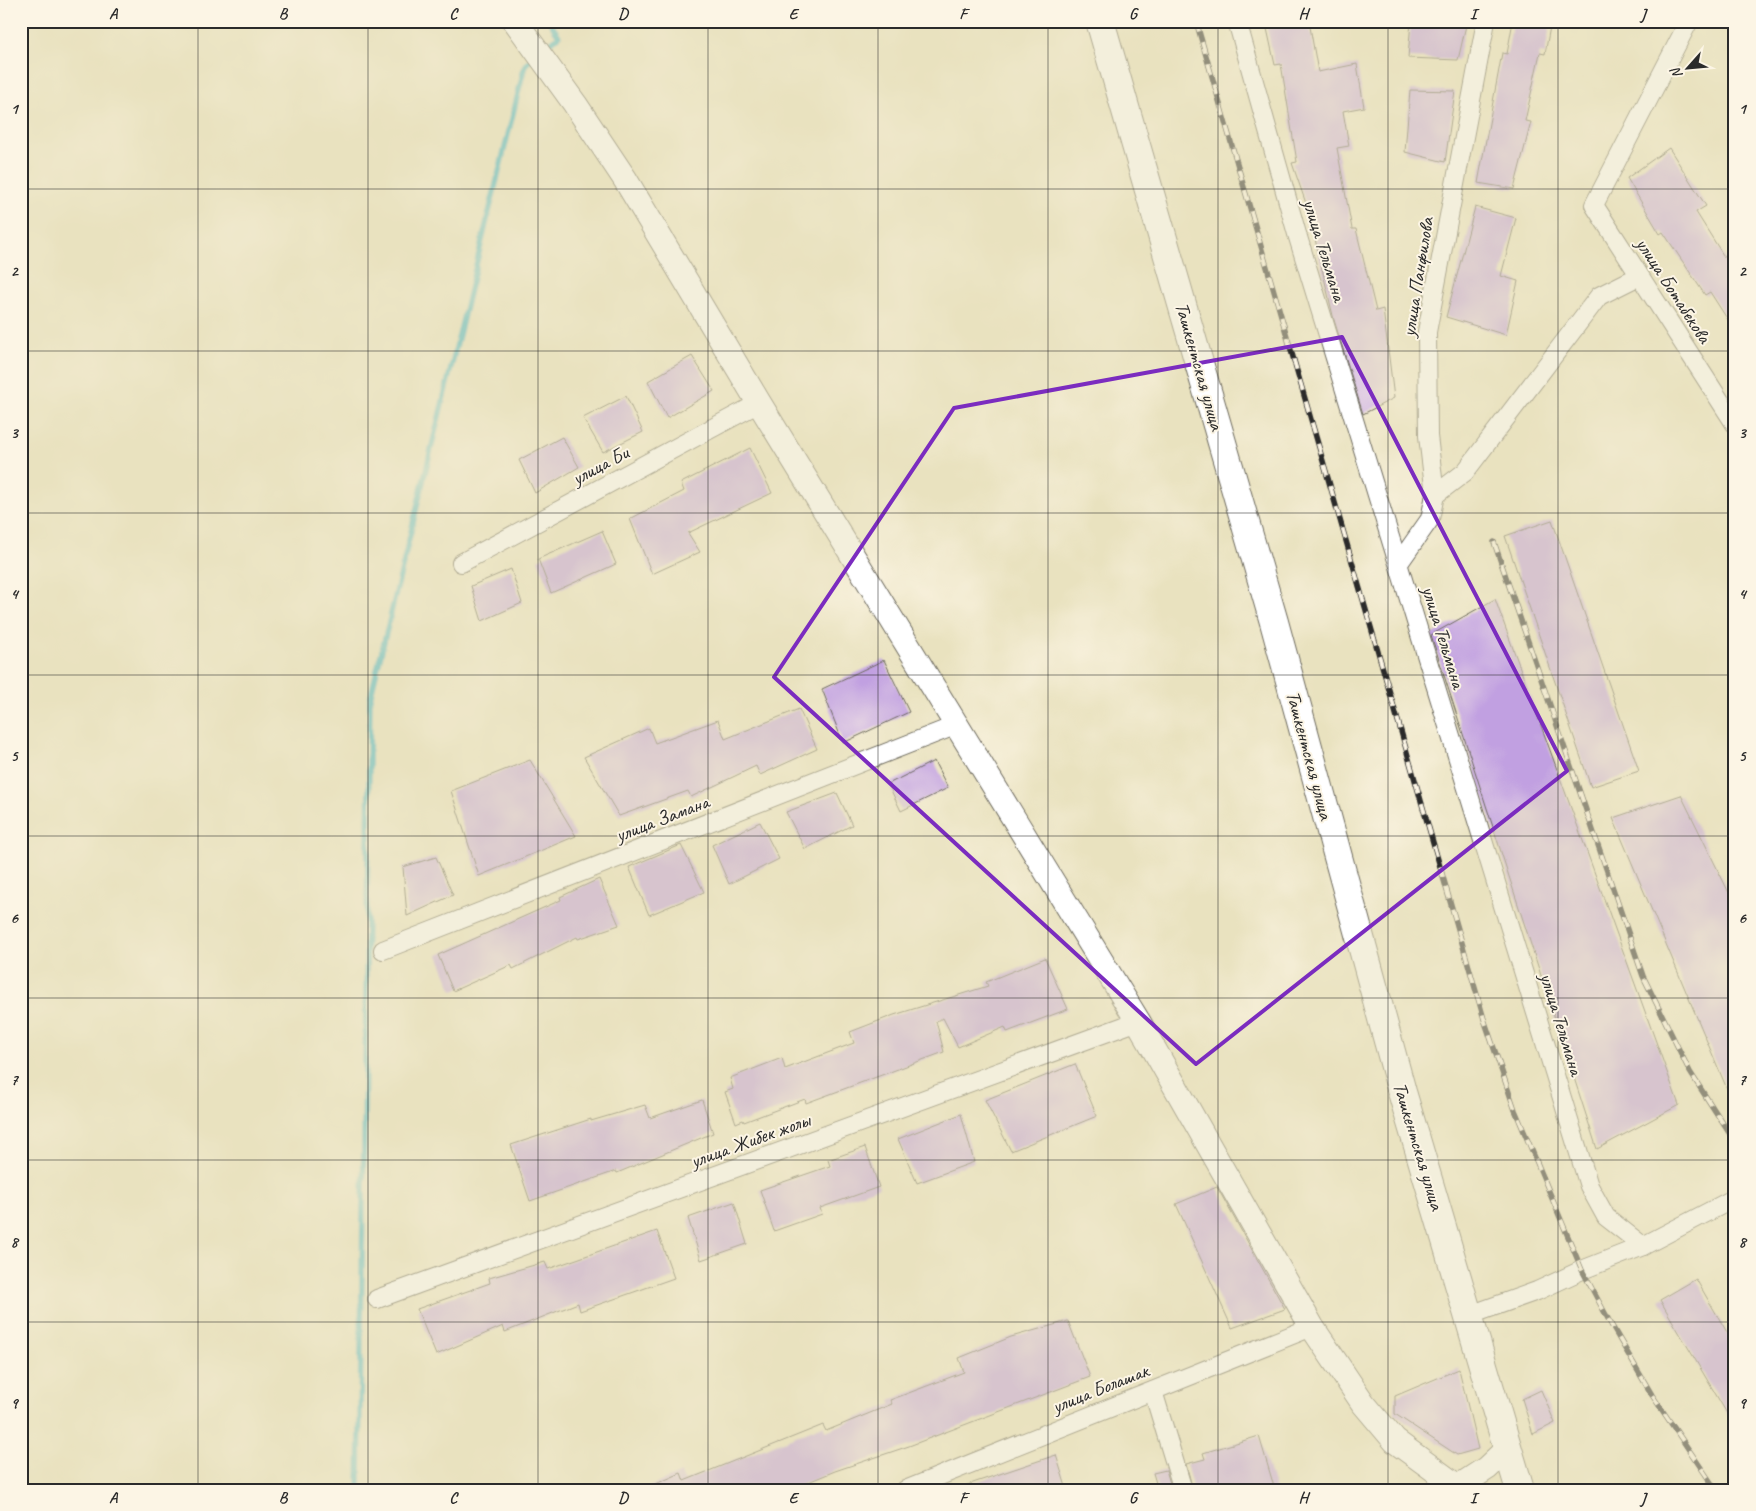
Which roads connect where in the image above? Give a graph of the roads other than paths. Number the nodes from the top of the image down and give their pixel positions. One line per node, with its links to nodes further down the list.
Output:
1 (516, 21): 7 (main road)
2 (1100, 21): 18 (main road, Ташкентская улица)
3 (1236, 21): 10 (street, улица Тельмана)
4 (1486, 21): 9 (street, улица Панфилова)
5 (1688, 21): 6 (street, улица Ботабекова)
6 (1639, 276): 8 (street, улица Ботабекова); 9 (street)
7 (759, 404): 11 (street, улица Би); 12 (main road)
8 (1735, 424)
9 (1435, 495): 10 (street, улица Панфилова)
10 (1399, 562): 16 (street, улица Тельмана)
11 (460, 563)
12 (957, 725): 13 (street, улица Замана); 14 (main road)
13 (383, 950)
14 (1138, 1021): 17 (street, улица Жибек жолы); 19 (main road)
15 (1735, 1198): 16 (street)
16 (1642, 1246): 18 (street)
17 (377, 1299)
18 (1470, 1315): 21 (main road, Ташкентская улица)
19 (1312, 1327): 20 (street, улица Болашак); 22 (main road)
20 (1152, 1390): 23 (street, улица Болашак); 24 (street)
21 (1507, 1449): 22 (main road); 25 (main road, Ташкентская улица)
22 (1460, 1488)
23 (904, 1490)
24 (1183, 1490)
25 (1520, 1490)

